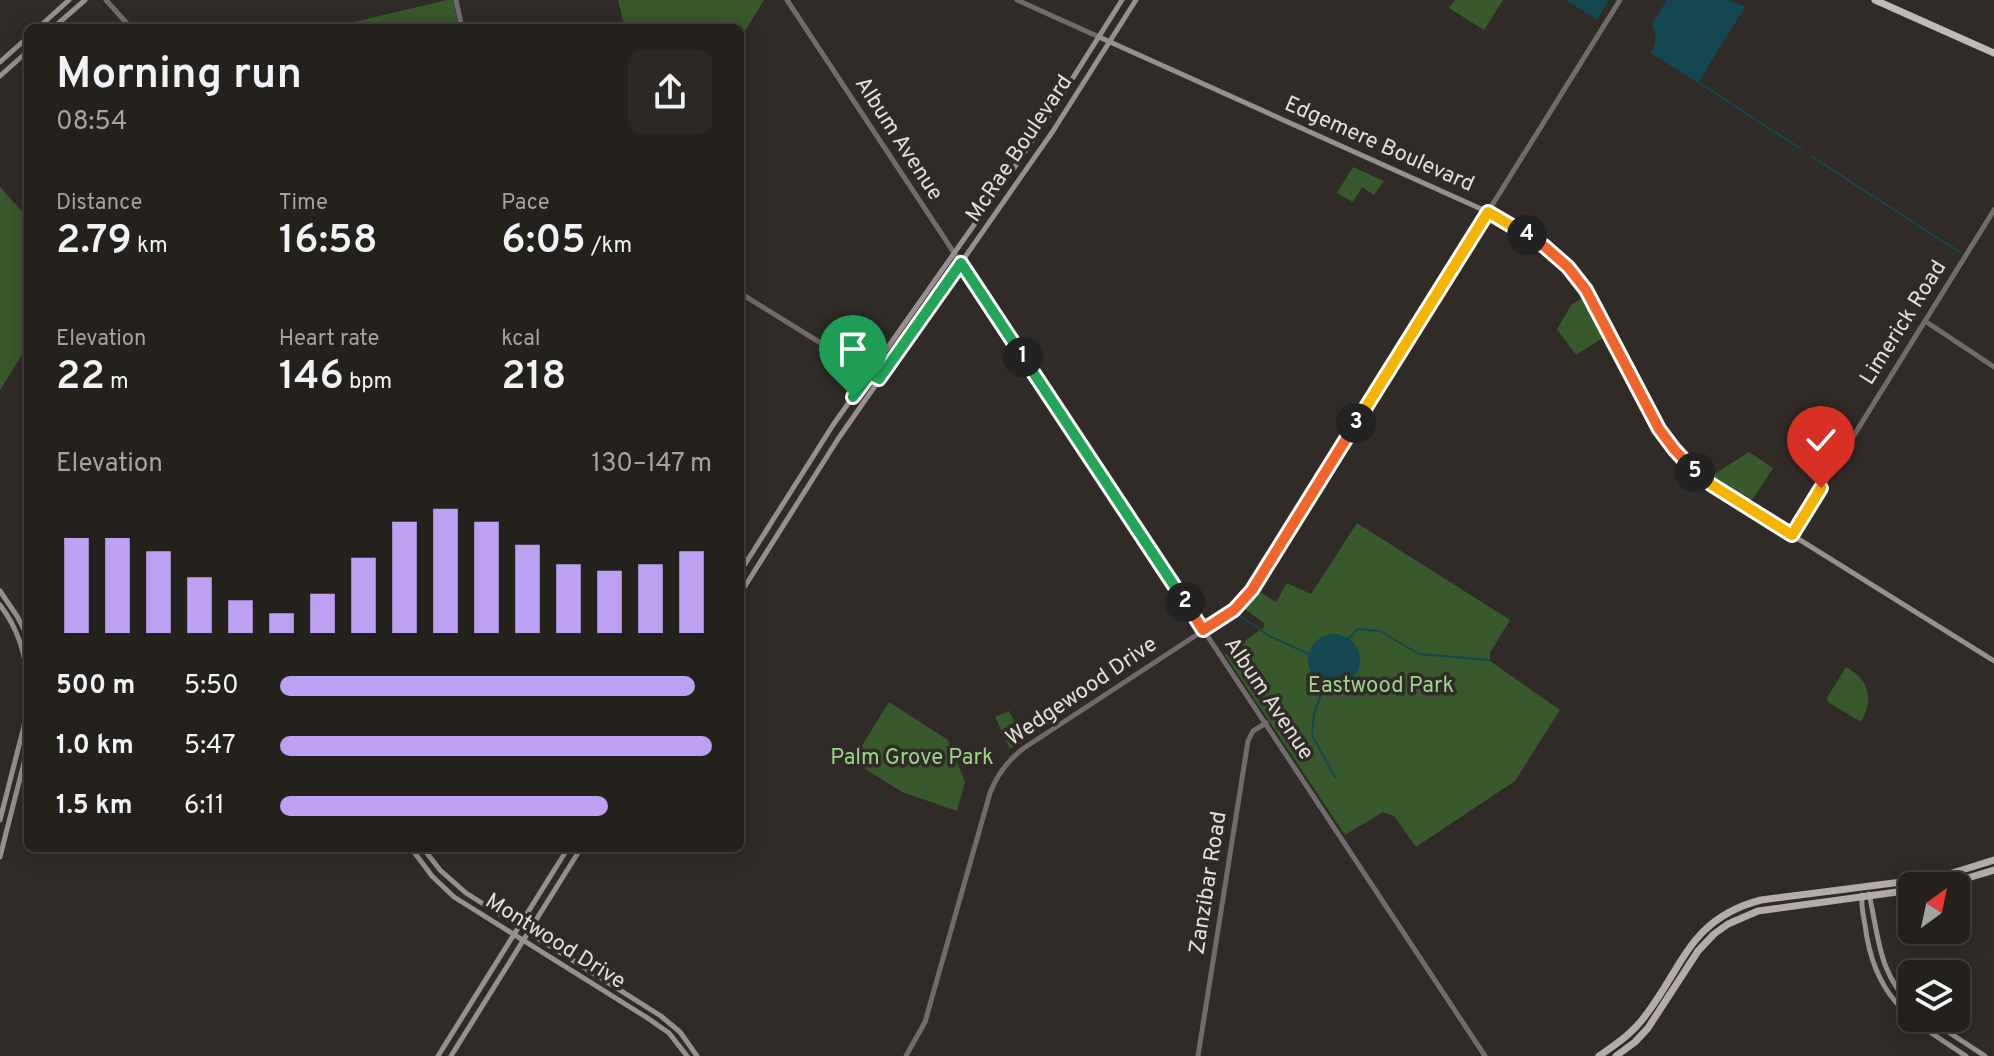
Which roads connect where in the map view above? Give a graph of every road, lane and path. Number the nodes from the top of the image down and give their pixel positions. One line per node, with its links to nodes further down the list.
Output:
1 (69, 0): 11 (main road)
2 (85, 0): 12 (main road)
3 (106, 0): 13 (street)
4 (456, 0): 14 (street)
5 (787, 0): 24 (street, Album Avenue)
6 (1017, 0): 15 (street, Edgemere Boulevard)
7 (1122, 0): 15 (main road, McRae Boulevard)
8 (1136, 0): 17 (main road, McRae Boulevard)
9 (1620, 0): 23 (street, Wedgewood Drive)
10 (1875, 0): 18 (highway)
11 (42, 24)
12 (58, 24)
13 (127, 24)
14 (461, 24)
15 (1099, 37): 17 (main road, Edgemere Boulevard); 24 (main road, McRae Boulevard)
16 (24, 41): 20 (main road)
17 (1110, 42): 23 (main road, Edgemere Boulevard); 25 (main road, McRae Boulevard)
18 (1994, 53)
19 (24, 55): 21 (main road)
20 (0, 62)
21 (0, 76)
22 (1994, 210): 29 (street, Limerick Road)
23 (1488, 212): 33 (main road, Edgemere Boulevard); 39 (street, Wedgewood Drive)
24 (954, 252): 25 (street, Album Avenue); 27 (main road, McRae Boulevard)
25 (961, 263): 28 (main road, McRae Boulevard); 39 (street, Album Avenue)
26 (744, 295): 31 (street)
27 (923, 297): 28 (main road); 31 (main road, McRae Boulevard)
28 (932, 305): 32 (main road, McRae Boulevard)
29 (1925, 321): 30 (street); 33 (street, Limerick Road)
30 (1994, 367)
31 (870, 374): 32 (street); 34 (main road, McRae Boulevard)
32 (879, 379): 35 (main road, McRae Boulevard)
33 (1792, 535): 41 (main road, Edgemere Boulevard)
34 (744, 566)
35 (744, 588)
36 (0, 591): 38 (main road)
37 (0, 605): 40 (main road)
38 (24, 629)
39 (1203, 630): 42 (street, Album Avenue); 77 (street, Wedgewood Drive)
40 (24, 643)
41 (1994, 661)
42 (1266, 723): 78 (street, Zanzibar Road); 79 (street, Album Avenue)
43 (24, 737): 45 (main road)
44 (24, 762): 46 (main road)
45 (3, 810): 46 (main road); 47 (main road)
46 (11, 812): 52 (main road)
47 (0, 820)
48 (414, 852): 63 (main road, Montwood Drive)
49 (426, 852): 61 (main road, Montwood Drive)
50 (565, 852): 61 (main road)
51 (578, 852): 62 (main road)
52 (0, 857)
53 (1994, 860): 56 (main road)
54 (1994, 870): 55 (main road)
55 (1970, 877)
56 (1865, 886): 58 (main road); 59 (main road)
57 (1898, 892): 58 (main road)
58 (1866, 896): 60 (main road); 67 (main road); 82 (main road)
59 (1750, 903): 60 (main road); 69 (main road)
60 (1752, 913): 72 (main road)
61 (518, 927): 62 (main road, Montwood Drive); 63 (main road)
62 (527, 933): 64 (main road); 76 (main road, Montwood Drive)
63 (514, 935): 64 (main road, Montwood Drive); 65 (main road)
64 (523, 941): 66 (main road); 75 (main road, Montwood Drive)
65 (492, 971): 66 (main road); 68 (main road)
66 (500, 976): 71 (main road)
67 (1898, 989)
68 (456, 1027): 71 (main road); 73 (main road)
69 (1635, 1028): 72 (main road); 80 (main road)
70 (1948, 1032): 83 (main road)
71 (465, 1033): 74 (main road)
72 (1642, 1035): 81 (main road)
73 (438, 1056)
74 (451, 1056)
75 (687, 1056)
76 (697, 1056)
77 (906, 1056)
78 (1198, 1056)
79 (1485, 1056)
80 (1599, 1056)
81 (1616, 1056)
82 (1966, 1056)
83 (1985, 1056)

